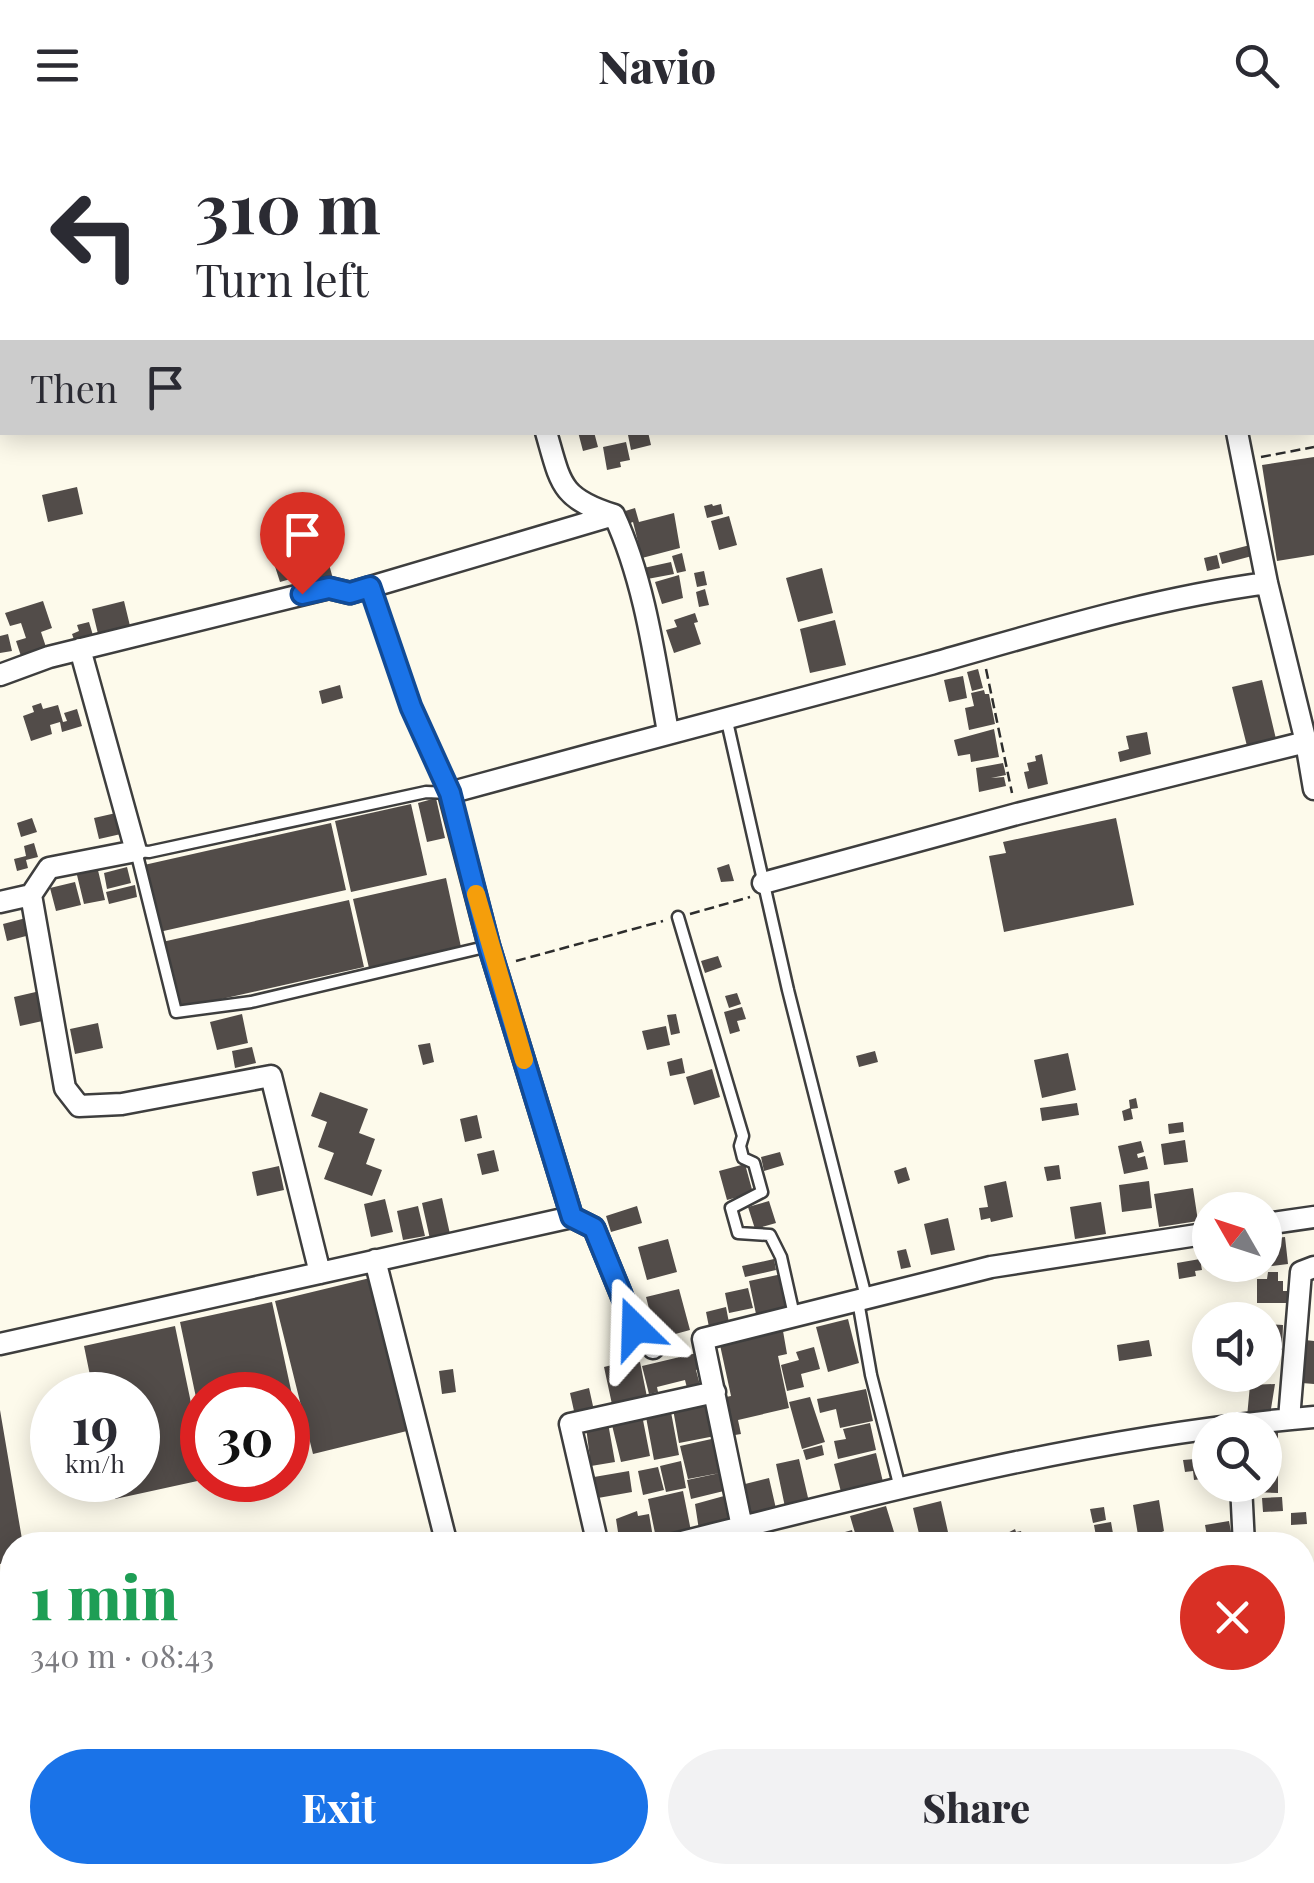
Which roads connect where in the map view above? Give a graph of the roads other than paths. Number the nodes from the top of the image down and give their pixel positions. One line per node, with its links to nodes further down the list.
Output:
1 (547, 435): 3 (street)
2 (1237, 435): 4 (street)
3 (614, 516): 5 (street); 9 (street)
4 (1267, 583): 8 (street); 10 (street)
5 (370, 587): 6 (street); 12 (lane)
6 (80, 649): 7 (street); 13 (street)
7 (0, 674)
8 (726, 717): 9 (street); 14 (lane)
9 (668, 732): 12 (street)
10 (1306, 742): 11 (street); 14 (street)
11 (1314, 789)
12 (450, 793): 13 (lane); 18 (street)
13 (136, 851): 15 (street); 18 (lane)
14 (764, 887): 26 (lane)
15 (30, 895): 16 (street); 25 (street)
16 (0, 902)
17 (678, 917): 27 (lane)
18 (489, 946): 19 (street)
19 (572, 1217): 23 (street); 29 (street)
20 (1314, 1217): 21 (street)
21 (1282, 1222)
22 (1192, 1236): 26 (street)
23 (375, 1260): 25 (street); 38 (street)
24 (1314, 1268): 32 (street)
25 (320, 1273): 28 (street)
26 (862, 1299): 27 (street); 35 (lane)
27 (794, 1315): 30 (street)
28 (0, 1344)
29 (653, 1348)
30 (715, 1392): 37 (street); 39 (street)
31 (1314, 1417): 32 (street)
32 (1290, 1419): 33 (street)
33 (1282, 1420)
34 (1192, 1434): 35 (street)
35 (900, 1488): 37 (street)
36 (1242, 1502): 41 (street)
37 (742, 1527): 40 (street)
38 (444, 1532)
39 (595, 1532)
40 (722, 1532)
41 (1243, 1532)

